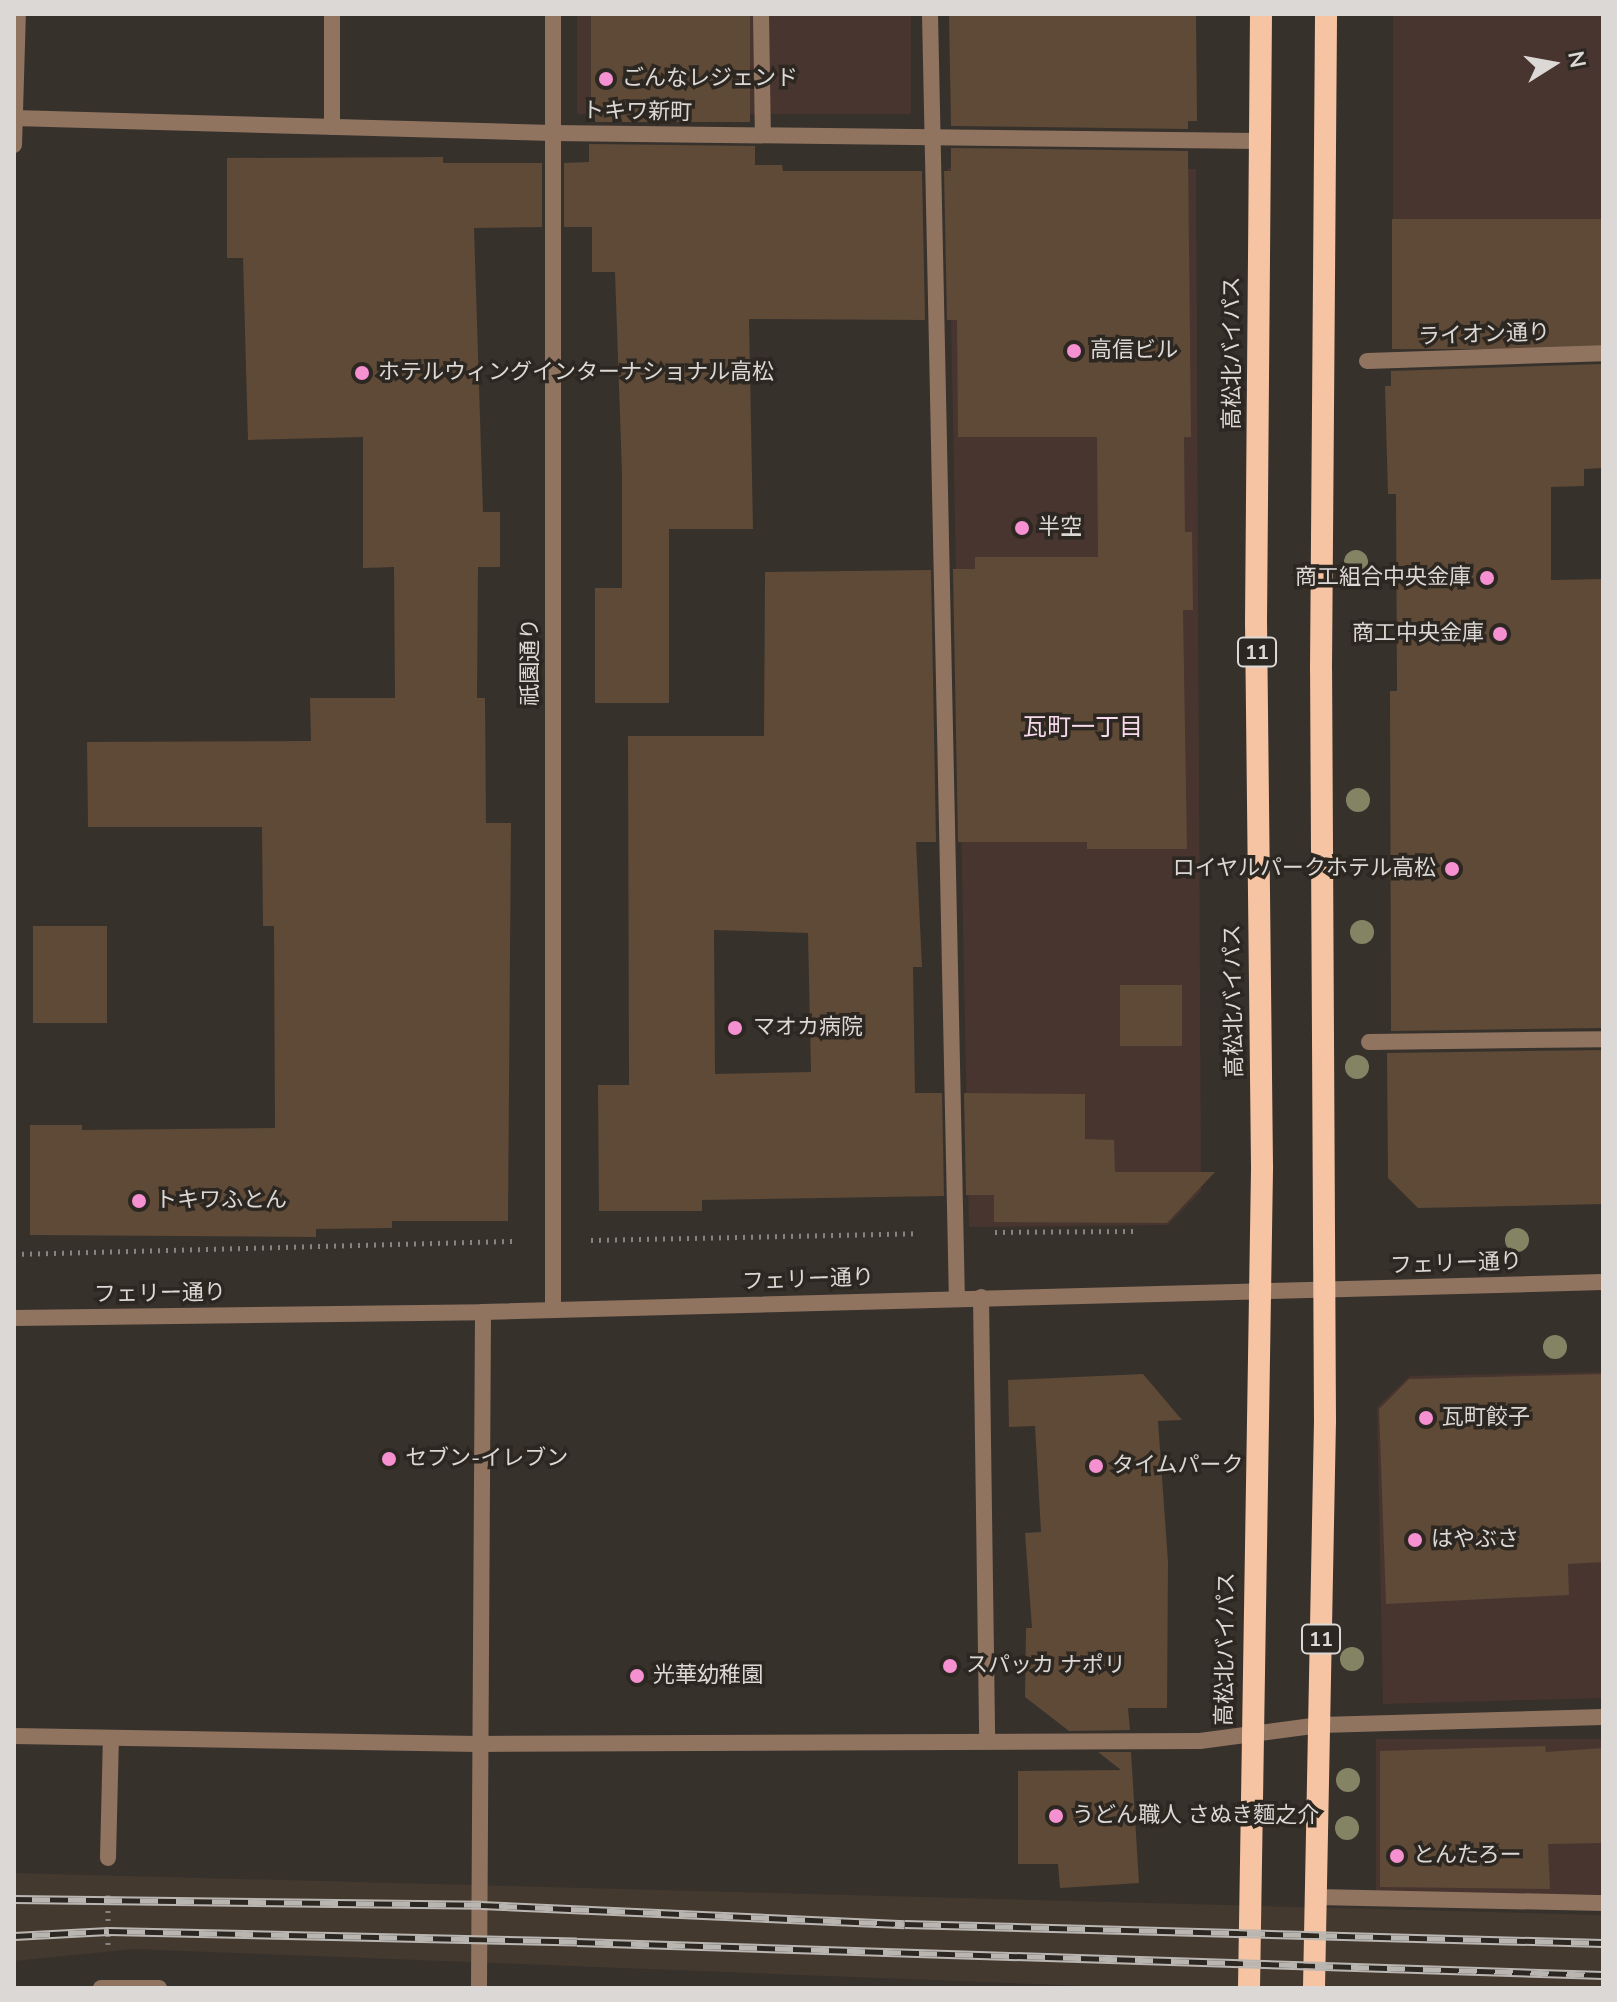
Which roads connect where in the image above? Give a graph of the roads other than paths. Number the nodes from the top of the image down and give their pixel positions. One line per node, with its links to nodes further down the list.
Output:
1 (18, 14): 8 (street)
2 (332, 14): 9 (street)
3 (553, 14): 10 (street, 祇園通り)
4 (761, 14): 11 (street)
5 (930, 14): 12 (street)
6 (1261, 14): 13 (highway, 高松北バイパス / 11)
7 (1326, 14): 21 (highway, 11)
8 (14, 118): 9 (street, トキワ新町); 14 (street)
9 (332, 127): 10 (street, トキワ新町)
10 (553, 133): 11 (street, トキワ新町); 24 (street, 祇園通り)
11 (763, 135): 12 (street, トキワ新町)
12 (934, 138): 13 (street, トキワ新町); 23 (street)
13 (1260, 141): 20 (highway, 高松北バイパス / 11)
14 (14, 145)
15 (1603, 353): 16 (street, ライオン通り)
16 (1367, 361)
17 (1603, 1039): 18 (street)
18 (1369, 1042)
19 (1603, 1282): 21 (street, フェリー通り)
20 (1261, 1290): 21 (street, フェリー通り); 22 (street, フェリー通り); 29 (highway, 高松北バイパス / 11)
21 (1322, 1290): 28 (highway, 11)
22 (981, 1297): 23 (street, フェリー通り); 32 (street)
23 (957, 1298): 24 (street, フェリー通り)
24 (553, 1310): 25 (street, フェリー通り)
25 (483, 1312): 26 (street, フェリー通り); 33 (street)
26 (14, 1318)
27 (1603, 1717): 28 (street)
28 (1320, 1725): 29 (street); 35 (highway, 11)
29 (1251, 1735): 32 (street); 41 (highway, 高松北バイパス / 11)
30 (14, 1736): 31 (street)
31 (111, 1739): 33 (street); 34 (street)
32 (987, 1741): 33 (street)
33 (478, 1744): 40 (street)
34 (108, 1858)
35 (1316, 1897): 36 (street); 42 (highway, 11)
36 (1603, 1903)
37 (101, 1988): 38 (street)
38 (108, 1988): 39 (street)
39 (159, 1988)
40 (479, 1988)
41 (1249, 1988)
42 (1314, 1988)

